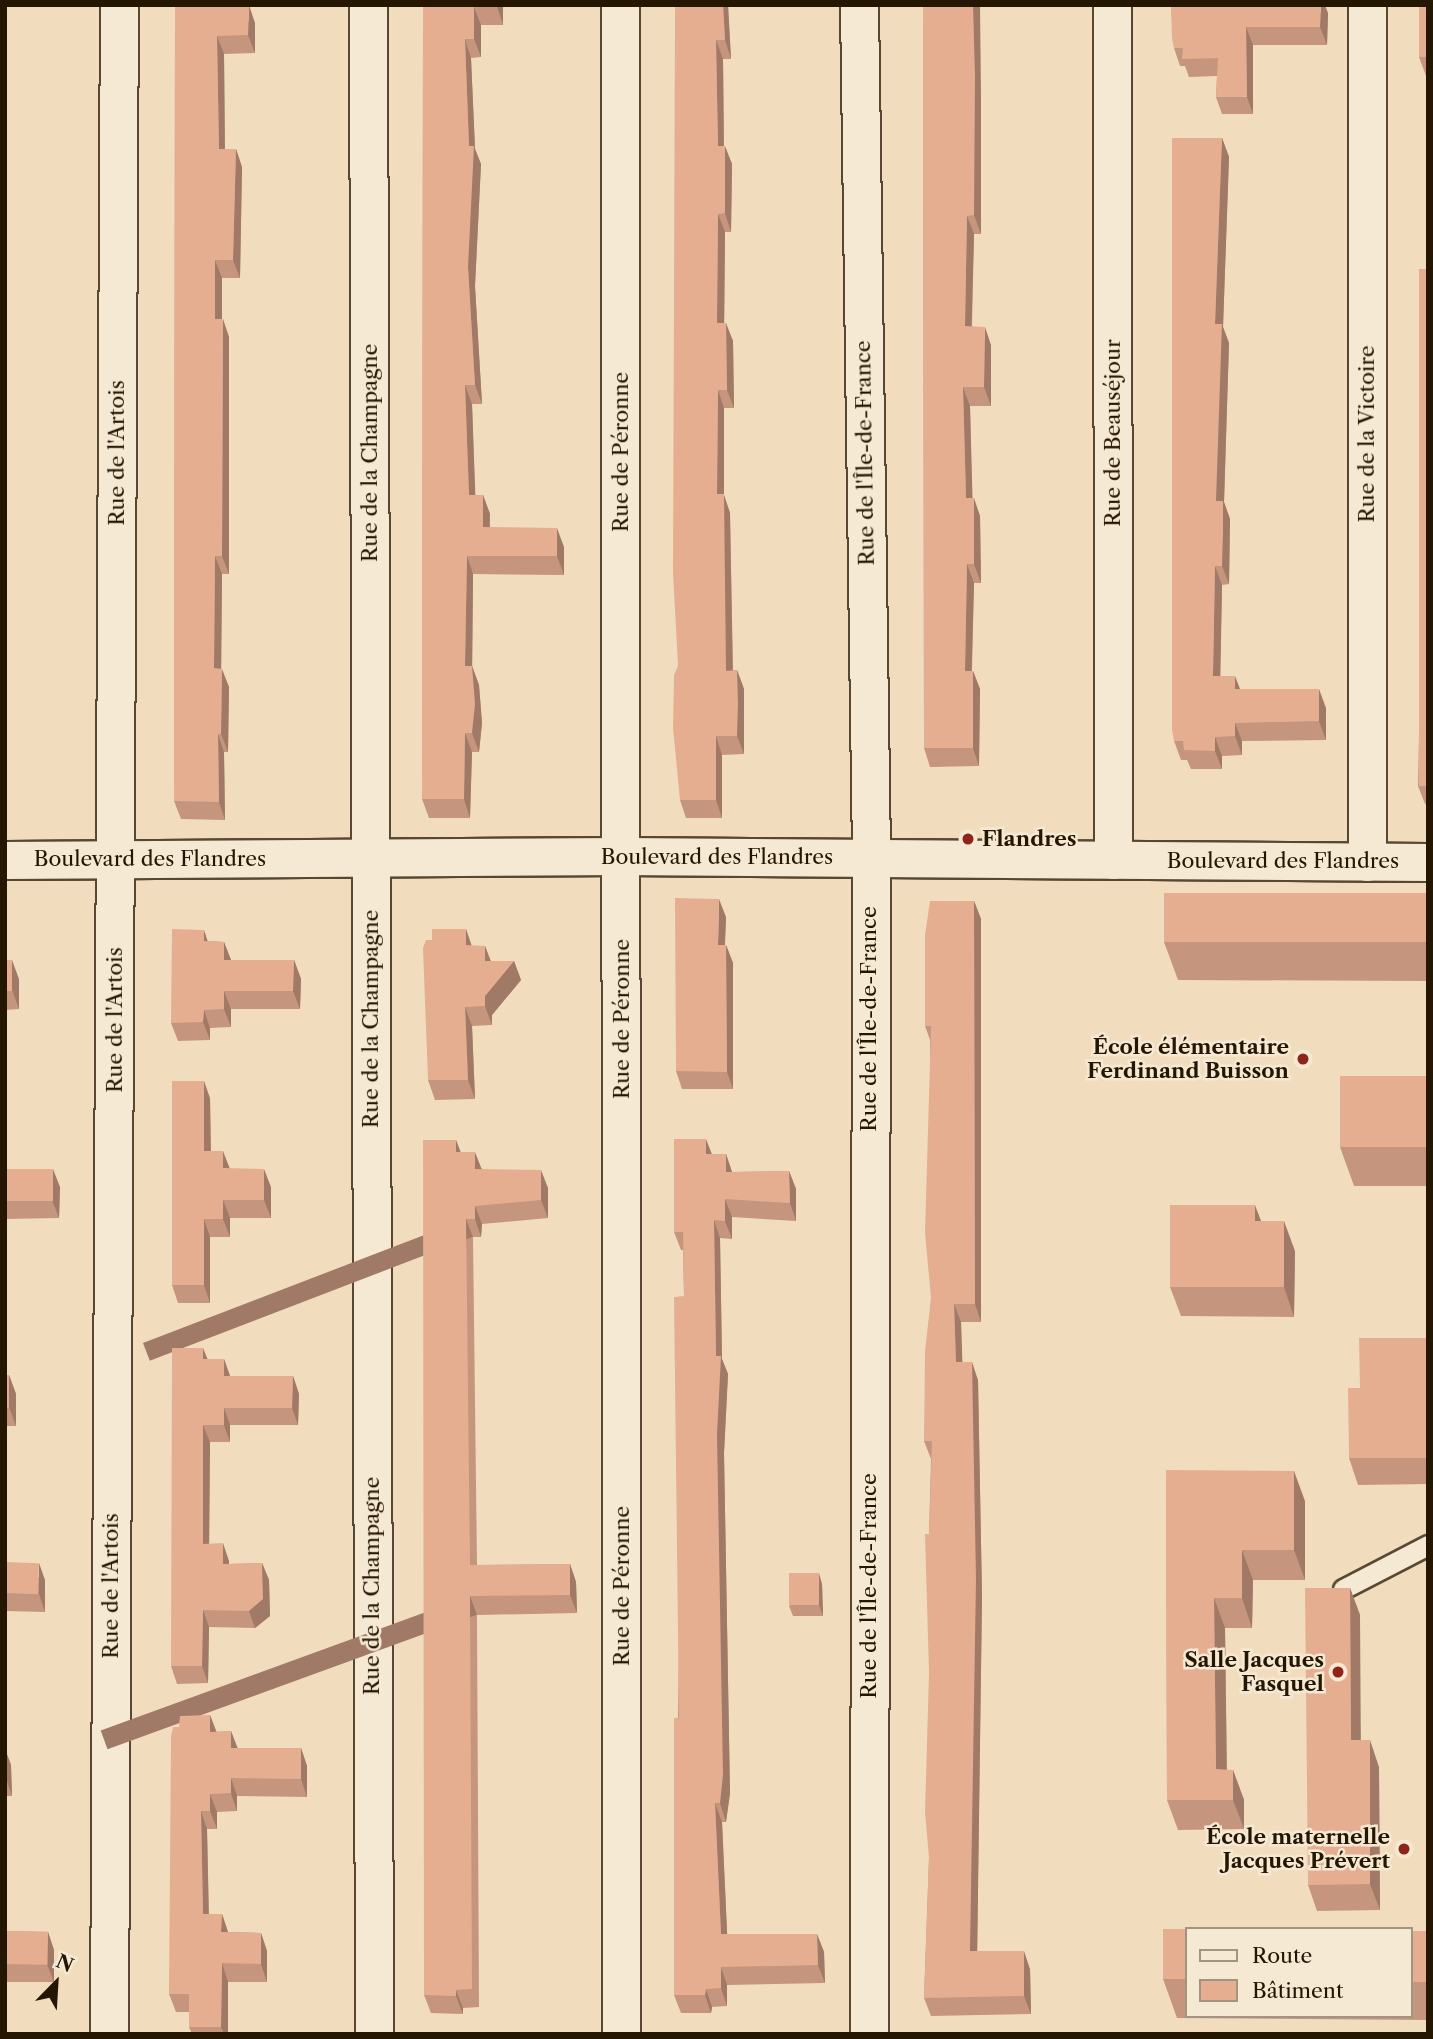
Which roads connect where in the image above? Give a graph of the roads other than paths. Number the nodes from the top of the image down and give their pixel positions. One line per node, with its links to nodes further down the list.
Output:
1 (119, 5): 10 (street, Rue de l'Artois)
2 (368, 5): 8 (street, Rue de la Champagne)
3 (620, 5): 7 (street, Rue de Péronne)
4 (859, 5): 9 (street, Rue de l'Île-de-France)
5 (1112, 5): 12 (street, Rue de Beauséjour)
6 (1367, 5): 13 (street, Rue de la Victoire)
7 (622, 856): 8 (street, Boulevard des Flandres); 9 (street, Boulevard des Flandres); 19 (street, Rue de Péronne)
8 (371, 858): 10 (street, Boulevard des Flandres); 18 (street, Rue de la Champagne)
9 (871, 858): 12 (street, Boulevard des Flandres); 20 (street, Rue de l'Île-de-France)
10 (116, 859): 11 (street, Boulevard des Flandres); 17 (street, Rue de l'Artois)
11 (5, 860)
12 (1113, 860): 13 (street, Boulevard des Flandres)
13 (1367, 862): 14 (street, Boulevard des Flandres)
14 (1428, 862)
15 (1428, 1545): 16 (lane)
16 (1343, 1589)
17 (109, 2034)
18 (373, 2034)
19 (621, 2034)
20 (869, 2034)

